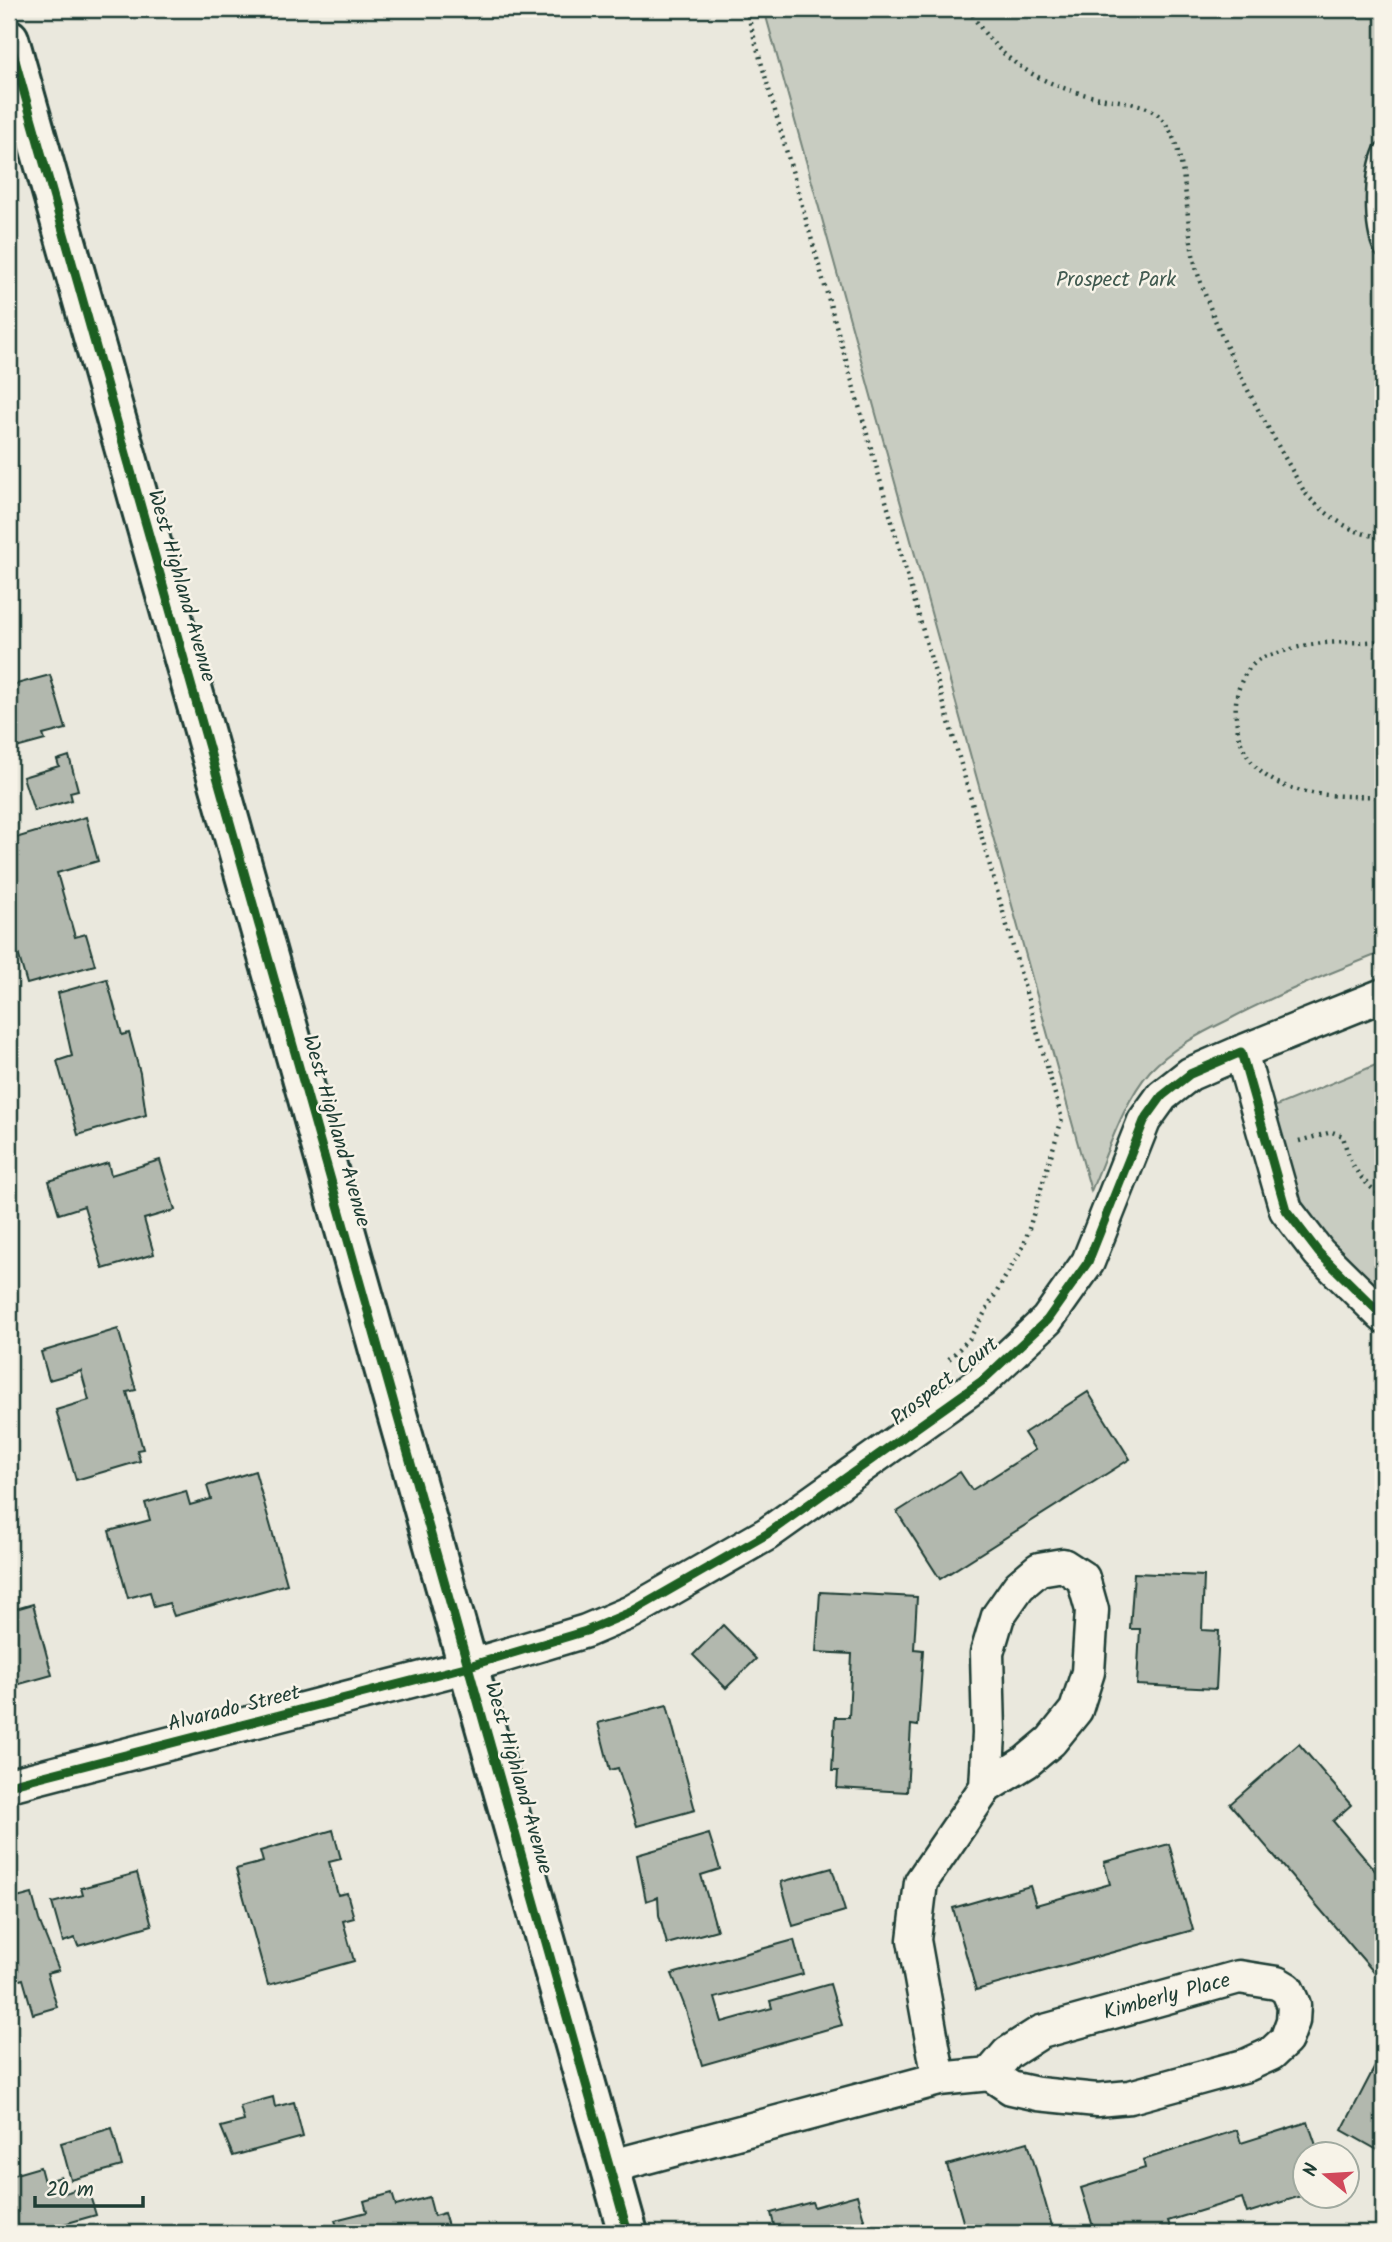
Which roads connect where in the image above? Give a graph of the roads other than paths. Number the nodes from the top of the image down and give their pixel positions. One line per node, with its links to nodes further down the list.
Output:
1 (9, 39): 7 (street, West Highland Avenue)
2 (1383, 151): 3 (lane)
3 (1383, 249)
4 (1383, 995): 5 (street, Prospect Court)
5 (1241, 1052): 6 (street); 7 (street, Prospect Court)
6 (1383, 1316)
7 (469, 1666): 8 (street, Alvarado Street); 12 (street, West Highland Avenue)
8 (9, 1785)
9 (986, 1787): 9 (street); 11 (street)
10 (990, 2074): 10 (street, Kimberly Place); 11 (street)
11 (939, 2079): 12 (street)
12 (609, 2167): 13 (street, West Highland Avenue)
13 (628, 2233)

